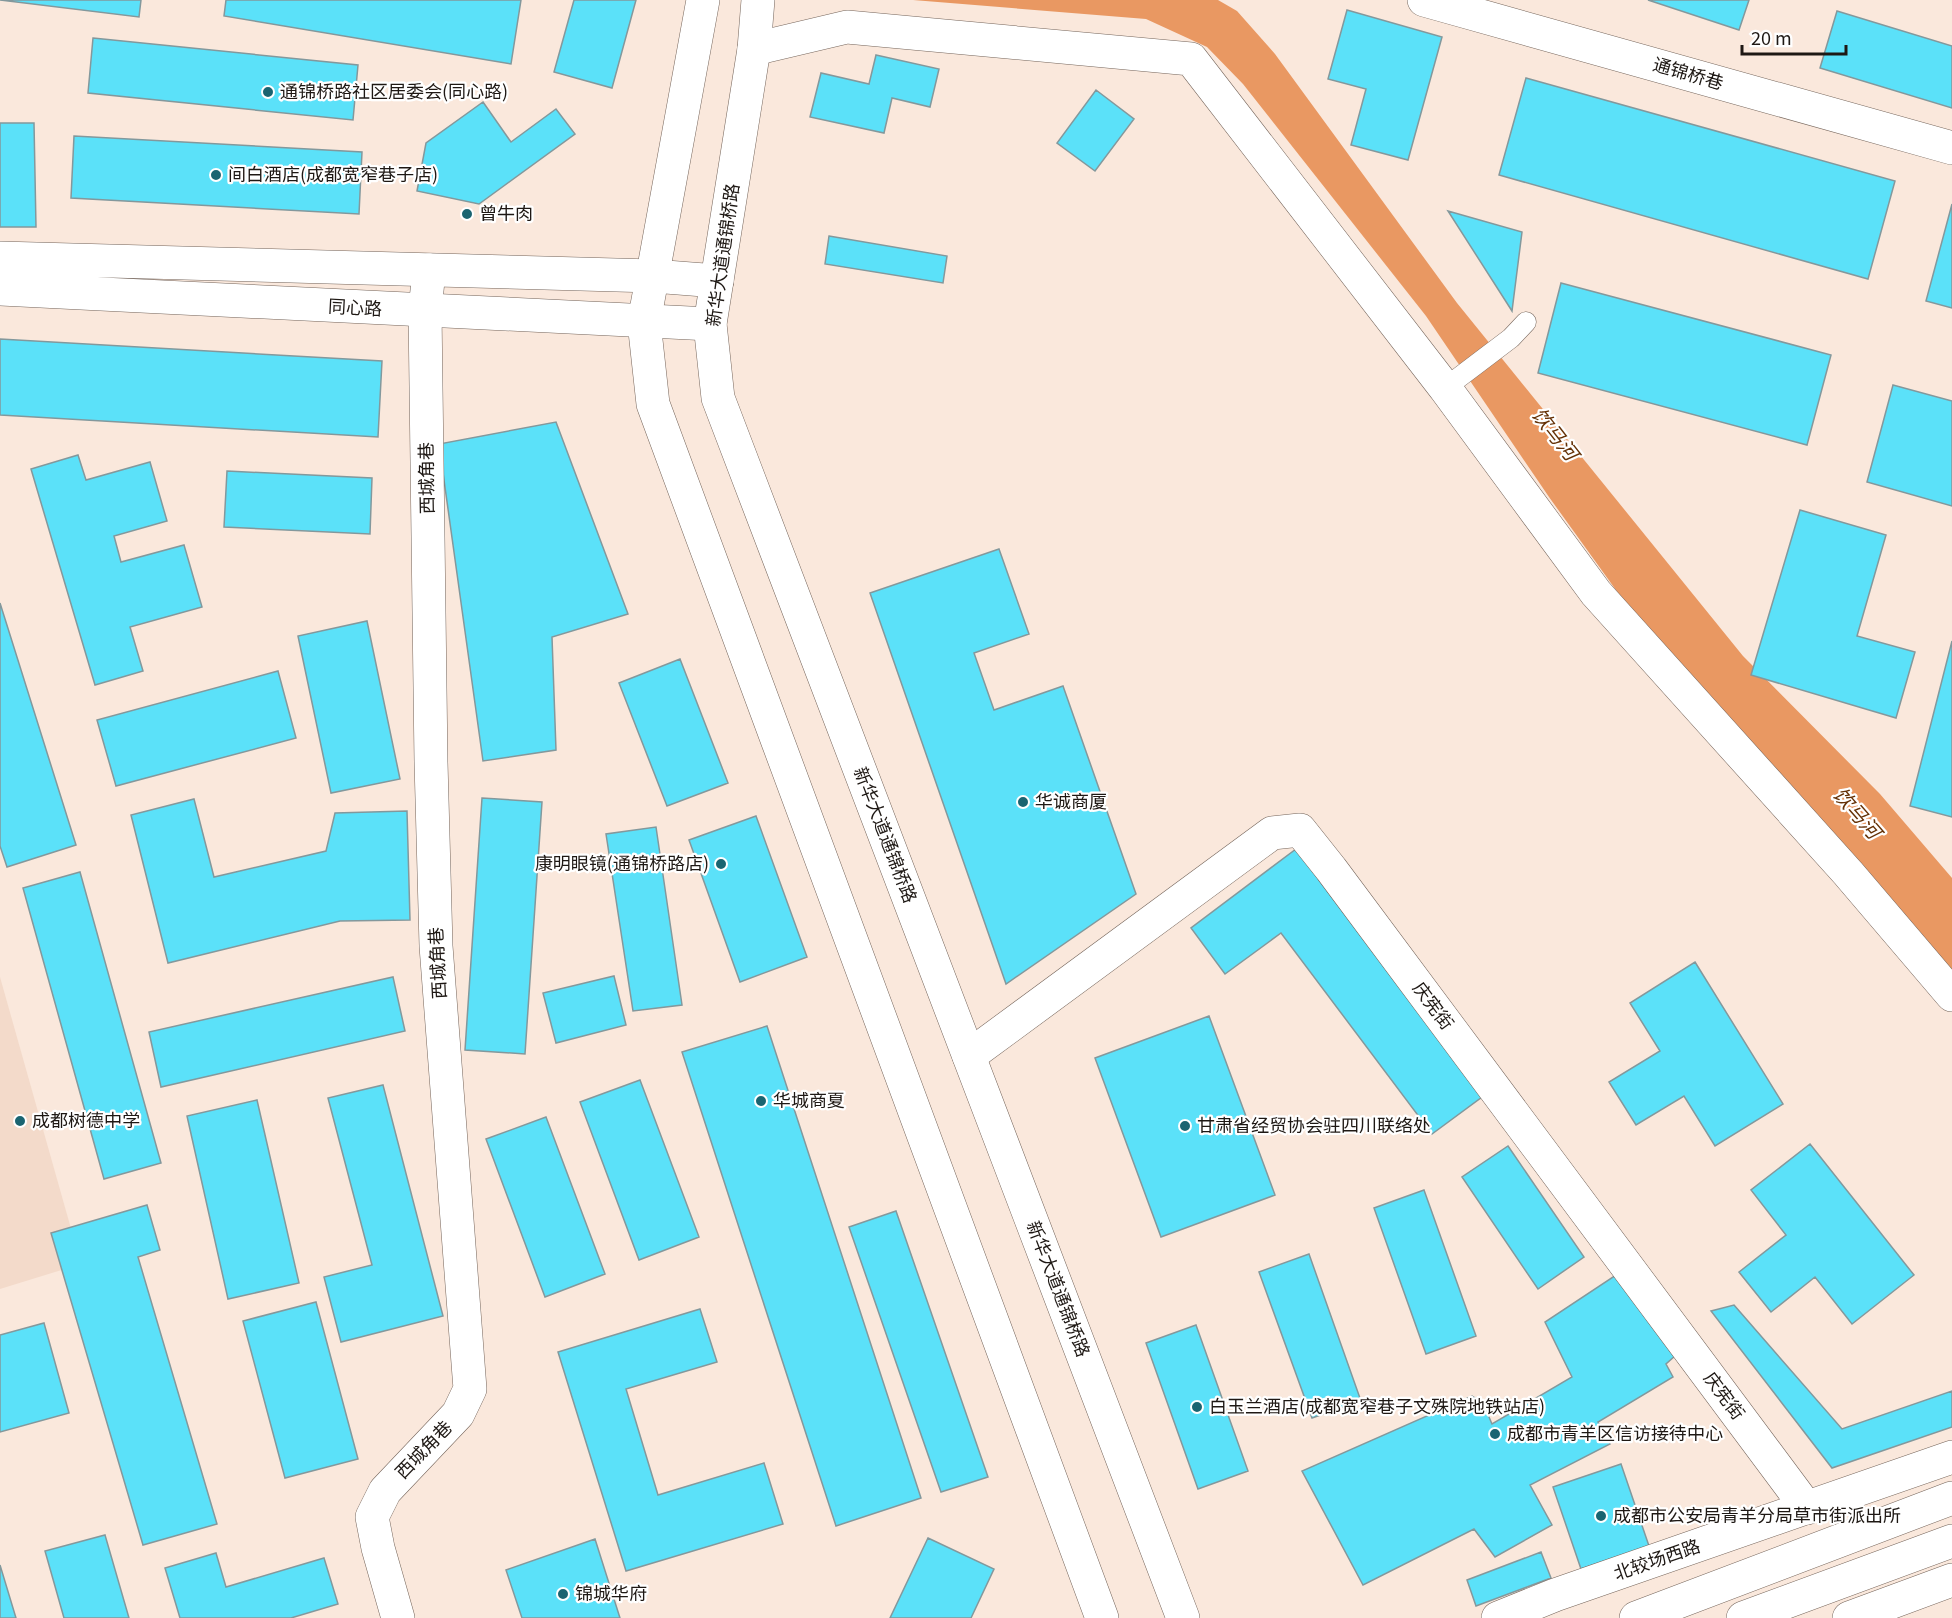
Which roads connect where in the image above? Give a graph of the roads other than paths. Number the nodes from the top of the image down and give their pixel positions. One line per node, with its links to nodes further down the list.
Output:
1 (703, 0): 8 (street)
2 (758, 0): 4 (street, 新华大道通锦桥路)
3 (1424, 0): 5 (street, 通锦桥巷)
4 (754, 41): 9 (street, 新华大道通锦桥路); 15 (street)
5 (1952, 148)
6 (0, 258): 7 (street)
7 (429, 270): 8 (street); 11 (street, 西城角巷)
8 (653, 276): 9 (street); 13 (street)
9 (717, 281): 14 (street, 新华大道通锦桥路)
10 (0, 289): 11 (street, 同心路)
11 (425, 311): 13 (street, 同心路); 24 (street, 西城角巷)
12 (1526, 321): 15 (lane)
13 (644, 322): 14 (street, 同心路); 25 (street)
14 (710, 324): 17 (street, 新华大道通锦桥路)
15 (1445, 388): 16 (street)
16 (1952, 995)
17 (969, 1056): 20 (street, 庆宪街); 26 (street, 新华大道通锦桥路)
18 (1952, 1457): 20 (street, 北较场西路)
19 (1952, 1498): 28 (street)
20 (1807, 1508): 23 (street, 北较场西路)
21 (1952, 1541): 29 (street)
22 (1952, 1580): 30 (street)
23 (1546, 1607): 27 (street, 北较场西路)
24 (398, 1618)
25 (1102, 1618)
26 (1183, 1618)
27 (1498, 1618)
28 (1636, 1618)
29 (1743, 1618)
30 (1849, 1618)

